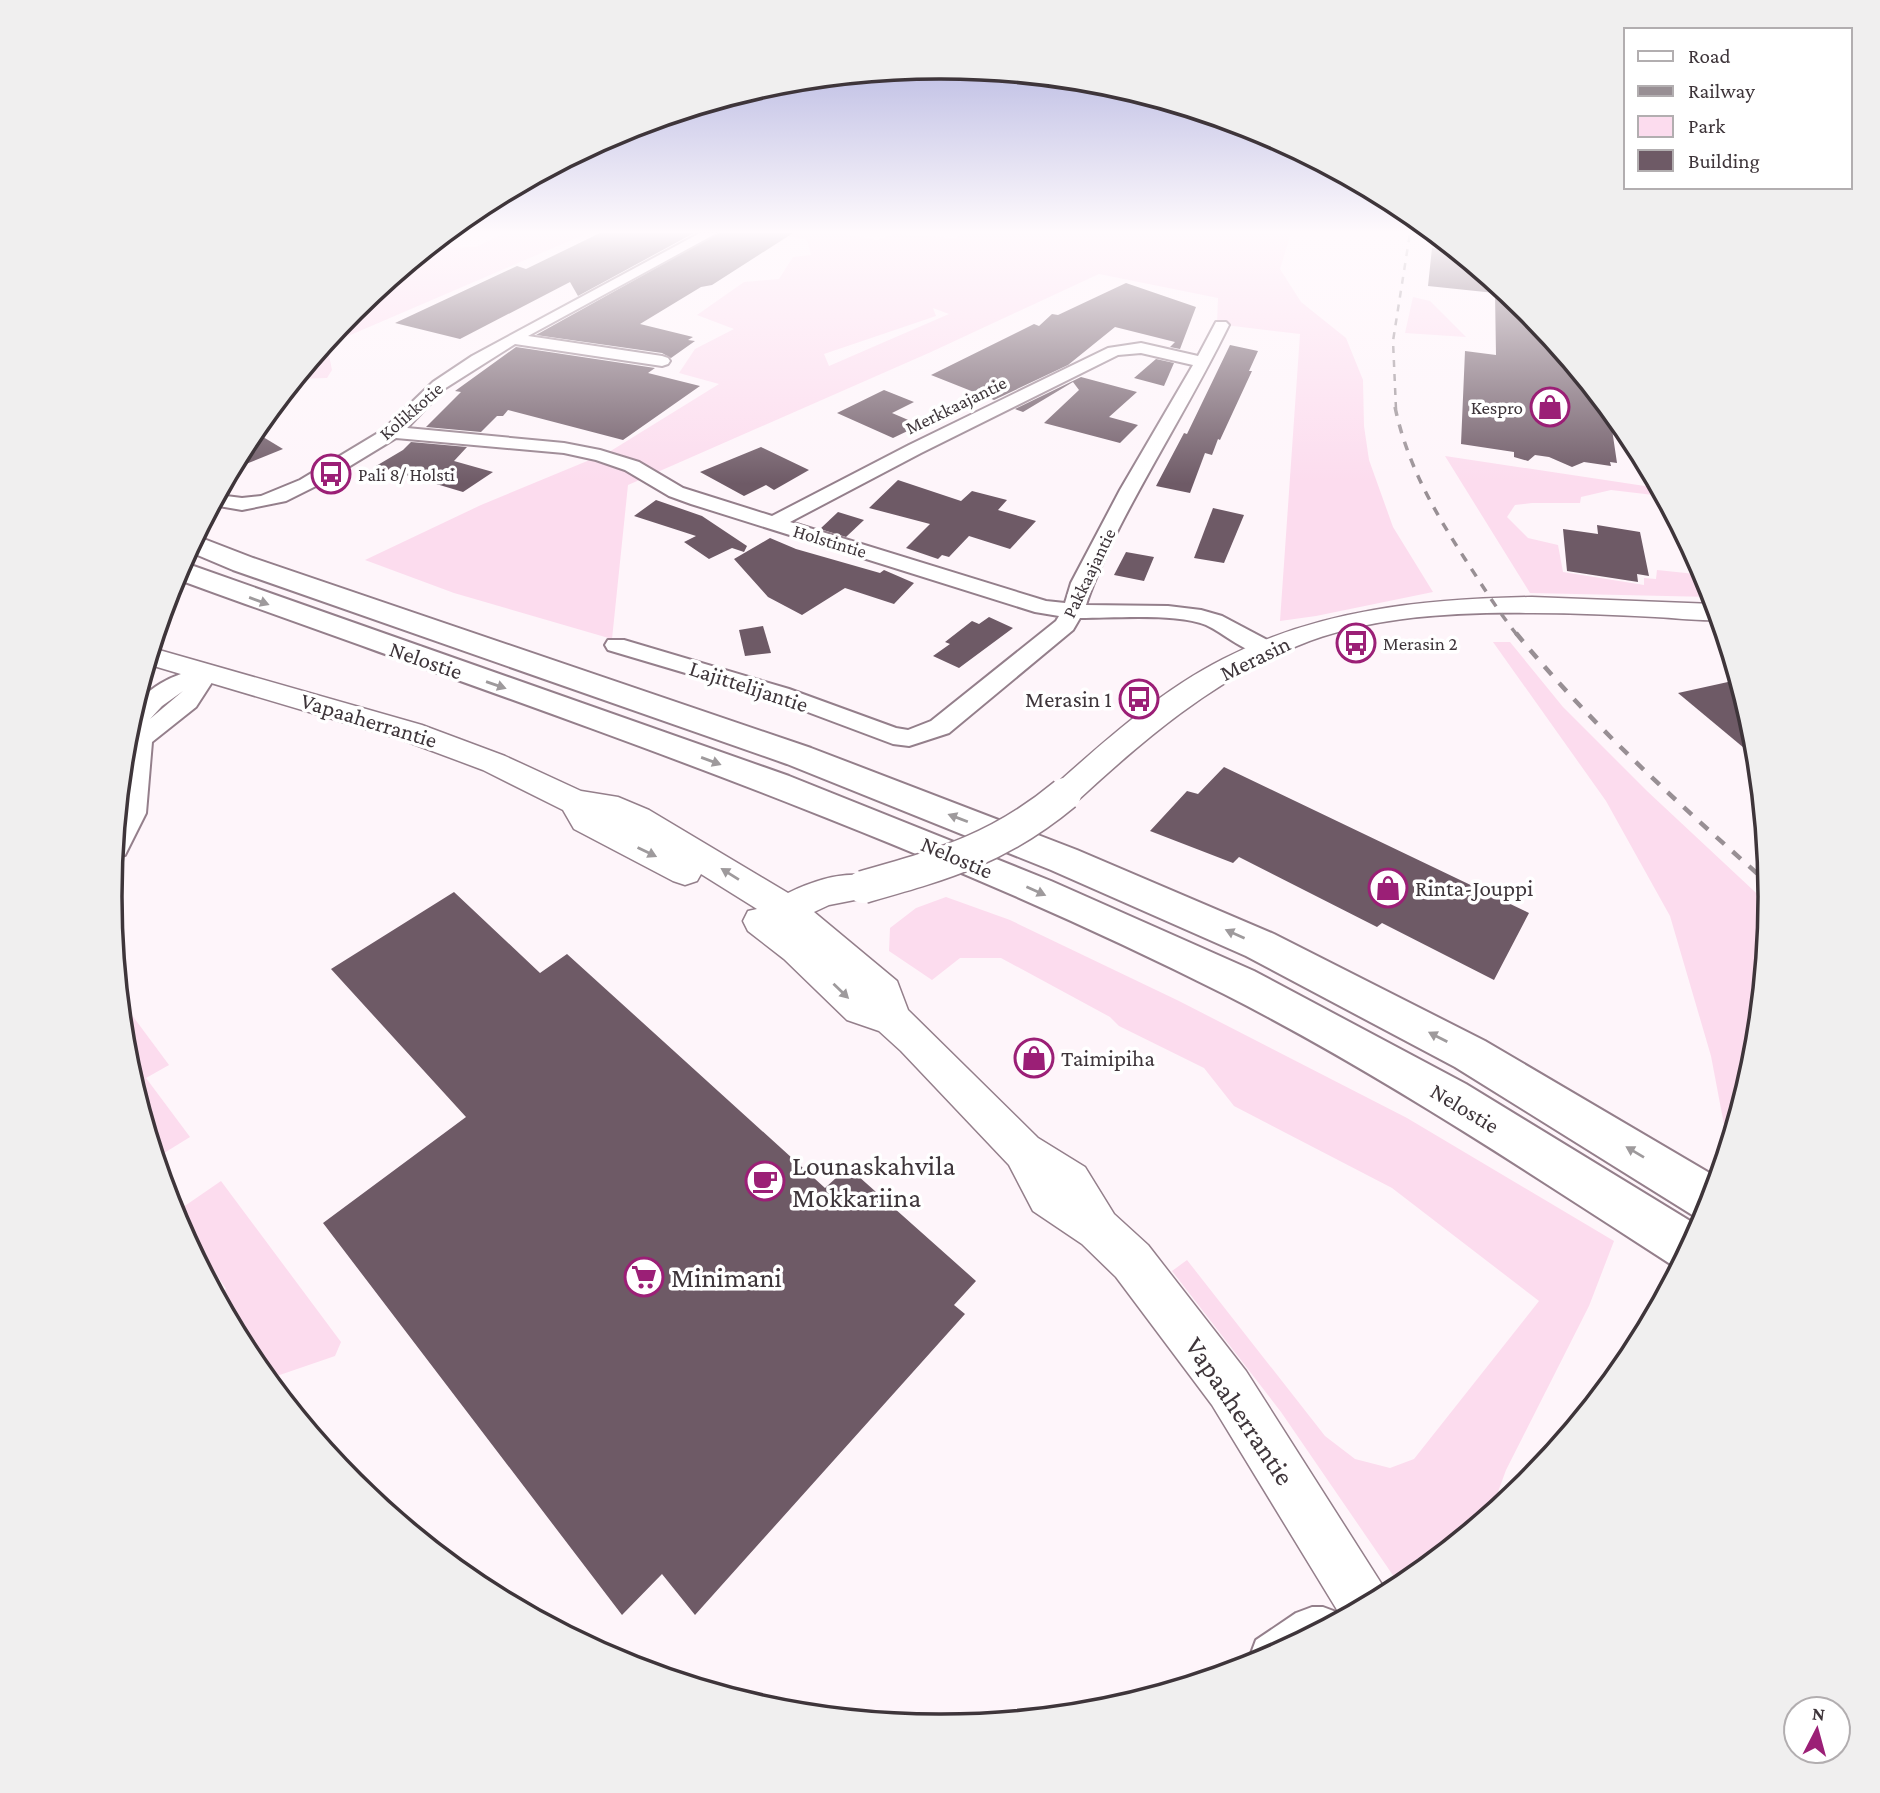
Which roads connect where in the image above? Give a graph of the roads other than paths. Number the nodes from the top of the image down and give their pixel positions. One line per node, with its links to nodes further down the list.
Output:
1 (555, 317): 3 (street, Kolikkotie)
2 (1222, 325): 5 (street, Pakkaajantie)
3 (515, 338): 4 (street); 6 (street, Kolikkotie)
4 (662, 362)
5 (1203, 362): 8 (street, Merkkaajantie); 11 (street, Pakkaajantie)
6 (392, 432): 7 (street, Kolikkotie); 8 (street, Holstintie)
7 (225, 501)
8 (774, 523): 11 (street, Holstintie)
9 (192, 568): 22 (highway, Nelostie, one-way to 9)
10 (191, 570): 23 (highway, Nelostie, one-way to 23)
11 (1073, 611): 14 (street, Holstintie); 17 (street, Pakkaajantie)
12 (1706, 612): 14 (street, Merasin)
13 (616, 645): 17 (street, Lajittelijantie)
14 (1267, 649): 19 (street, Merasin, bridge)
15 (159, 657): 16 (street, Vapaaherrantie)
16 (206, 673): 18 (street); 20 (street, Vapaaherrantie)
17 (879, 732)
18 (125, 828)
19 (863, 887): 20 (street, Merasin); 21 (street)
20 (777, 918): 21 (street, Vapaaherrantie)
21 (807, 942): 24 (street, Vapaaherrantie)
22 (1701, 1194)
23 (1680, 1243)
24 (1361, 1597)

